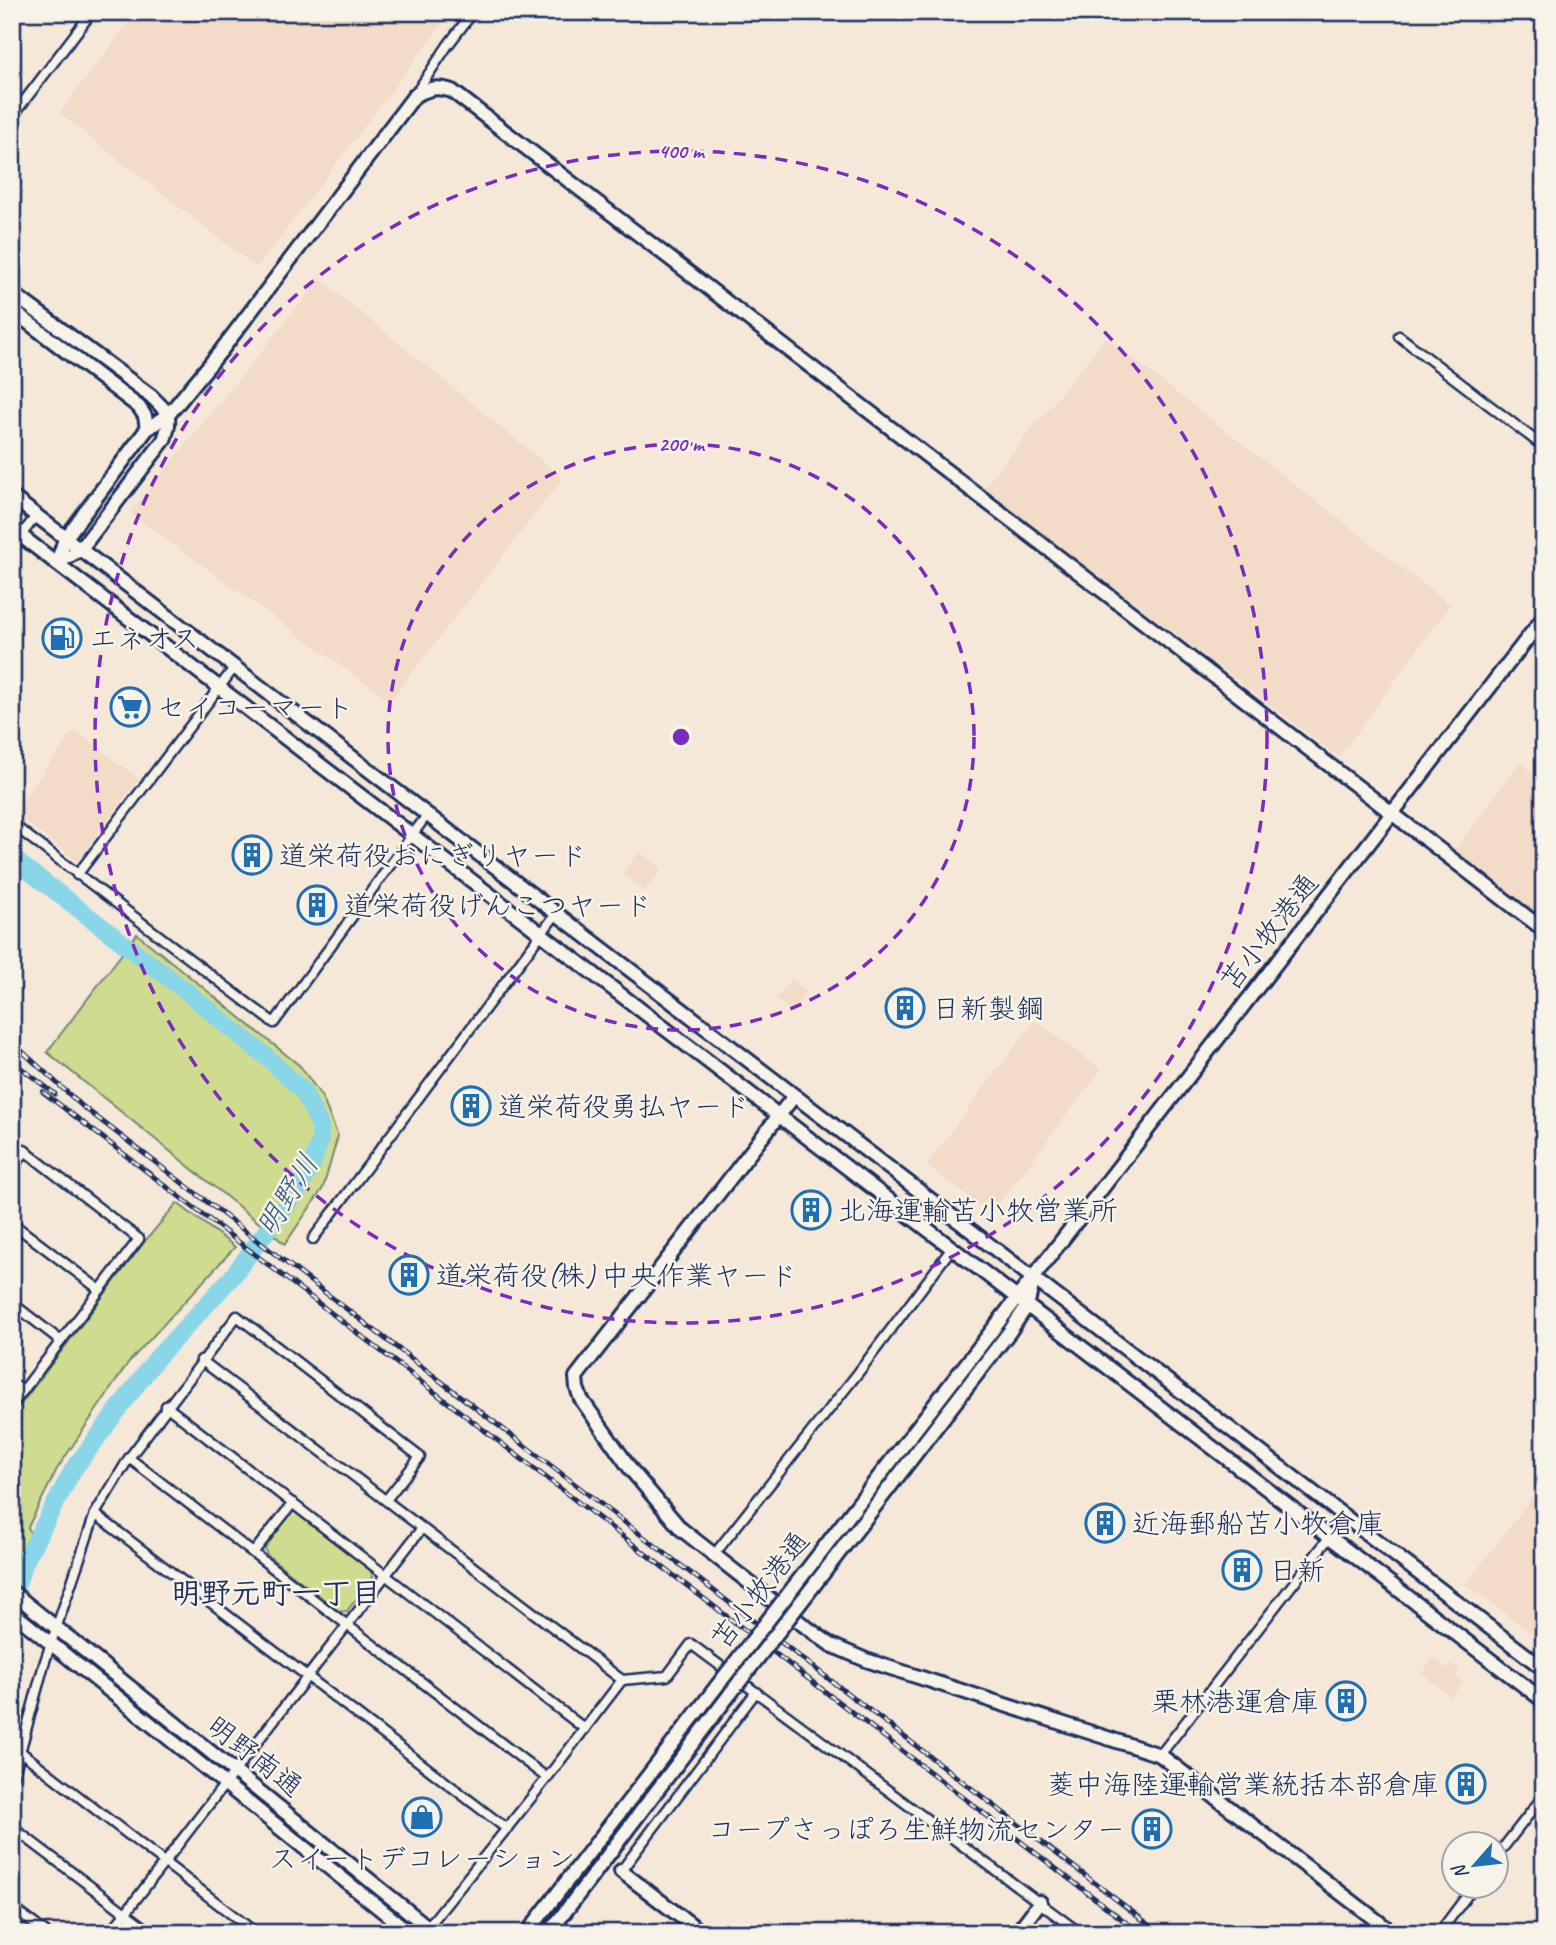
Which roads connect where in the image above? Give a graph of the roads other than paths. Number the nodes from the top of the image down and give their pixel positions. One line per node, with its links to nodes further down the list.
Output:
1 (92, 12): 4 (street)
2 (473, 12): 3 (street)
3 (415, 95): 8 (street); 21 (street)
4 (12, 117)
5 (12, 293): 8 (street)
6 (12, 310): 9 (street)
7 (1399, 336): 10 (street)
8 (169, 414): 9 (street); 16 (street)
9 (147, 429): 14 (street)
10 (1544, 447)
11 (12, 498): 12 (street)
12 (36, 516): 13 (street); 14 (street)
13 (16, 532): 15 (street); 17 (street)
14 (65, 539): 16 (street); 17 (street)
15 (12, 547)
16 (80, 550): 17 (street); 19 (street)
17 (57, 563): 20 (street)
18 (1544, 617): 21 (street, 苫小牧港通)
19 (234, 668): 20 (street); 22 (street)
20 (219, 688): 24 (street); 25 (street)
21 (1392, 813): 27 (street); 37 (street, 苫小牧港通)
22 (427, 816): 24 (street); 26 (street)
23 (12, 824): 25 (street)
24 (412, 835): 25 (street); 28 (street)
25 (77, 875)
26 (556, 914): 28 (street); 29 (street)
27 (1544, 929)
28 (541, 934): 30 (street); 35 (street)
29 (794, 1096): 30 (street); 37 (street)
30 (779, 1116): 36 (street); 56 (street)
31 (12, 1141): 32 (street)
32 (26, 1151): 33 (street); 38 (street)
33 (12, 1168)
34 (12, 1223): 38 (street)
35 (313, 1239)
36 (952, 1248): 39 (street); 56 (street)
37 (1034, 1278): 39 (street, 苫小牧港通); 41 (street, 苫小牧港通); 52 (street)
38 (100, 1290): 42 (street)
39 (1015, 1297): 41 (street); 93 (street, 苫小牧港通, bridge)
40 (12, 1303): 42 (street)
41 (1027, 1306): 54 (street); 94 (street, 苫小牧港通, bridge)
42 (61, 1341): 45 (street)
43 (201, 1360): 47 (street); 49 (street); 49 (street)
44 (12, 1383): 45 (street)
45 (23, 1391): 46 (street)
46 (12, 1405)
47 (166, 1406): 48 (street); 50 (street)
48 (128, 1458): 51 (street); 55 (street)
49 (386, 1500): 53 (street)
50 (293, 1503): 55 (street); 57 (street)
51 (95, 1514): 61 (street); 64 (street)
52 (1345, 1517): 54 (street); 63 (street)
53 (422, 1528): 57 (street); 65 (street)
54 (1329, 1537): 67 (street); 70 (street)
55 (253, 1553): 60 (street)
56 (713, 1556): 70 (street)
57 (387, 1574): 60 (street); 68 (street)
58 (12, 1591): 61 (street, 明野南通)
59 (12, 1612): 62 (street, 明野南通)
60 (347, 1626): 64 (street); 72 (street)
61 (56, 1628): 62 (street); 71 (street, 明野南通)
62 (50, 1644): 69 (street); 74 (street, 明野南通)
63 (1544, 1669)
64 (308, 1677): 71 (street); 77 (street)
65 (622, 1680): 66 (street); 68 (street)
66 (756, 1692): 80 (street); 84 (street)
67 (1544, 1701)
68 (585, 1728): 72 (street)
69 (21, 1752): 73 (street); 79 (street)
70 (1160, 1755): 98 (street)
71 (234, 1771): 74 (street); 81 (street, 明野南通)
72 (547, 1779): 77 (street)
73 (12, 1782)
74 (225, 1783): 79 (street); 82 (street, 明野南通)
75 (1544, 1795): 78 (street)
76 (12, 1827): 86 (street)
77 (507, 1829): 87 (street)
78 (1510, 1839)
79 (164, 1862): 86 (street); 91 (street)
80 (621, 1871): 95 (street)
81 (360, 1872): 82 (street); 87 (street, 明野南通)
82 (350, 1884): 92 (street, 明野南通)
83 (1464, 1899): 99 (street)
84 (1040, 1902): 96 (street); 97 (street)
85 (12, 1908): 88 (street)
86 (125, 1913): 89 (street); 90 (street)
87 (432, 1930)
88 (46, 1933)
89 (110, 1933)
90 (152, 1933)
91 (256, 1933)
92 (410, 1933)
93 (527, 1933)
94 (549, 1933)
95 (702, 1933)
96 (1017, 1933)
97 (1080, 1933)
98 (1393, 1933)
99 (1439, 1933)

